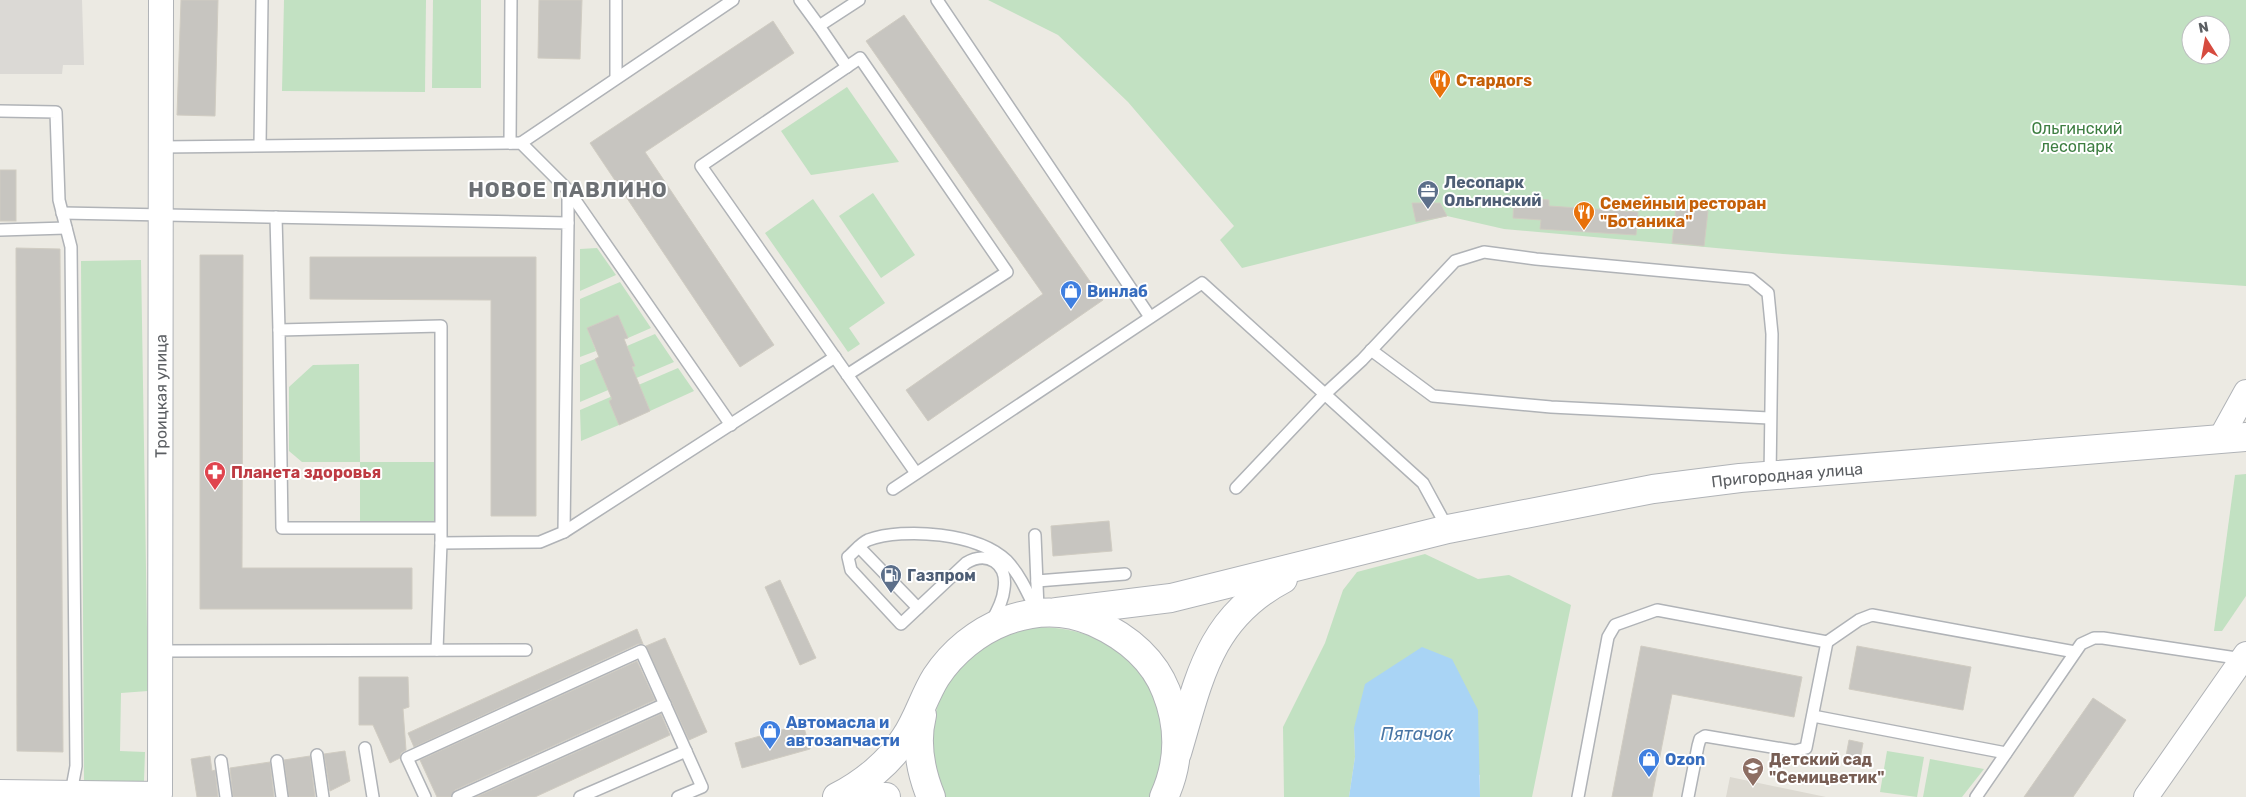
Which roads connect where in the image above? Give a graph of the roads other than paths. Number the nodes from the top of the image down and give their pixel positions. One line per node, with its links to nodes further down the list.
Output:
1 (161, 0): 15 (street, Троицкая улица)
2 (262, 0): 14 (lane)
3 (511, 0): 13 (lane)
4 (616, 0): 11 (lane)
5 (733, 0): 11 (lane)
6 (800, 0): 9 (lane)
7 (859, 0): 9 (lane)
8 (937, 0): 23 (lane)
9 (819, 26): 10 (lane)
10 (847, 67): 26 (lane); 27 (lane)
11 (616, 78): 13 (lane)
12 (0, 112): 17 (lane)
13 (516, 143): 14 (lane); 16 (lane)
14 (260, 145): 15 (lane)
15 (161, 147): 18 (street, Троицкая улица)
16 (568, 190): 20 (lane); 31 (lane)
17 (62, 213): 18 (lane); 21 (lane)
18 (161, 214): 19 (lane); 52 (street, Троицкая улица)
19 (276, 217): 20 (lane); 24 (lane)
20 (568, 223): 39 (lane)
21 (66, 228): 22 (lane); 67 (lane)
22 (0, 230)
23 (1150, 317): 29 (lane); 33 (lane)
24 (279, 330): 37 (lane); 37 (lane)
25 (1371, 350): 29 (lane); 30 (lane); 30 (lane)
26 (835, 357): 27 (lane); 31 (lane)
27 (847, 374): 33 (lane)
28 (2246, 392): 32 (street)
29 (1325, 394): 35 (lane); 38 (lane)
30 (1770, 418): 34 (lane)
31 (731, 424): 39 (lane)
32 (2233, 438): 34 (street, Пригородная улица)
33 (916, 473): 36 (lane)
34 (1770, 477): 38 (street, Пригородная улица)
35 (1236, 488)
36 (893, 489)
37 (441, 528): 41 (lane)
38 (1448, 529): 43 (street, Пригородная улица)
39 (564, 532): 41 (lane)
40 (1034, 535): 45 (lane)
41 (441, 543): 50 (lane)
42 (859, 548): 46 (lane); 46 (lane); 47 (lane)
43 (1334, 559): 47 (street); 62 (street)
44 (1125, 574): 45 (lane)
45 (1037, 581): 47 (lane)
46 (918, 608): 48 (lane)
47 (1038, 614): 48 (street); 62 (street)
48 (988, 628): 55 (street)
49 (1827, 642): 53 (lane); 57 (lane); 83 (lane)
50 (438, 650): 51 (lane); 52 (lane)
51 (526, 650)
52 (160, 651): 68 (street, Троицкая улица)
53 (2075, 652): 54 (lane); 60 (lane)
54 (2245, 657): 86 (street)
55 (925, 701): 78 (street); 81 (street)
56 (665, 704): 59 (lane); 65 (lane); 75 (lane)
57 (1813, 716): 60 (lane); 84 (lane)
58 (365, 748): 72 (lane)
59 (686, 751): 76 (lane); 77 (lane)
60 (2006, 753): 85 (lane)
61 (317, 755): 71 (lane)
62 (1176, 757): 82 (street)
63 (277, 761): 70 (lane)
64 (222, 762): 69 (lane)
65 (418, 781): 73 (lane); 74 (lane)
66 (0, 792): 67 (street)
67 (71, 793): 68 (street)
68 (160, 795)
69 (226, 797)
70 (282, 797)
71 (323, 797)
72 (373, 797)
73 (419, 797)
74 (425, 797)
75 (458, 797)
76 (580, 797)
77 (678, 797)
78 (837, 797)
79 (865, 797): 80 (street)
80 (886, 797)
81 (931, 797)
82 (1164, 797)
83 (1578, 797)
84 (1688, 797)
85 (1976, 797)
86 (2146, 797)

